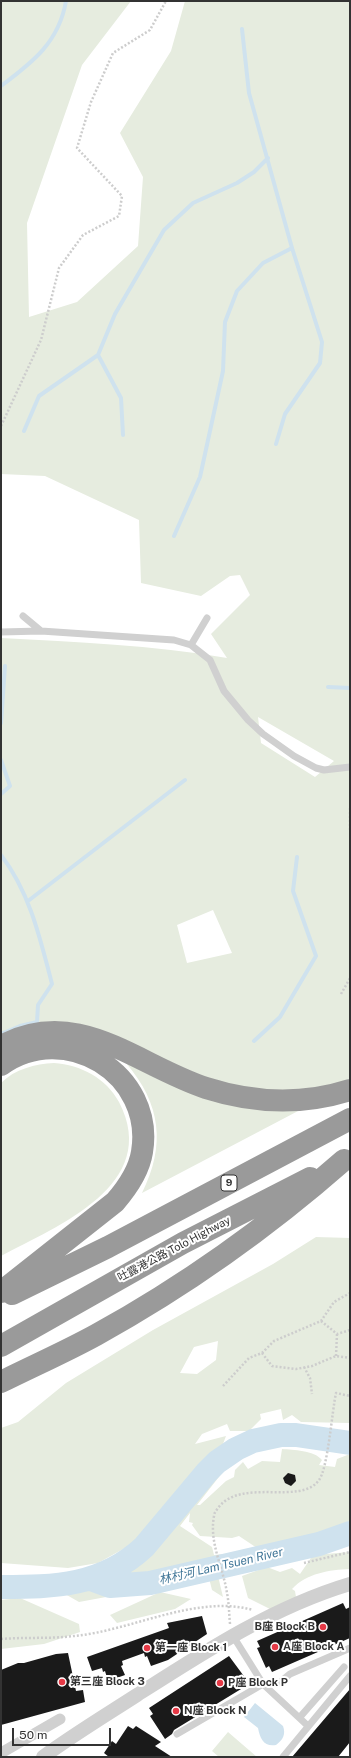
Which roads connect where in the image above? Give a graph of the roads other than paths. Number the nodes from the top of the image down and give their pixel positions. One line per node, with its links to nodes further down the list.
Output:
1 (23, 616): 3 (lane)
2 (207, 618): 5 (lane)
3 (41, 631): 4 (lane); 5 (lane)
4 (1, 632)
5 (191, 645): 6 (lane)
6 (350, 767)
7 (1, 1046): 9 (highway)
8 (1, 1064): 12 (highway)
9 (350, 1090)
10 (350, 1119): 12 (highway, 9)
11 (347, 1158): 15 (highway, 吐露港公路 Tolo Highway); 16 (highway)
12 (37, 1274): 13 (highway); 14 (highway, 9)
13 (1, 1292)
14 (1, 1298)
15 (1, 1346)
16 (1, 1382)
17 (350, 1584): 18 (street)
18 (233, 1636): 22 (lane); 28 (street)
19 (350, 1648): 22 (lane)
20 (344, 1667): 23 (lane)
21 (350, 1676): 25 (lane)
22 (263, 1684): 23 (lane); 26 (lane)
23 (300, 1717): 25 (lane)
24 (60, 1719): 27 (street)
25 (308, 1726): 29 (lane)
26 (177, 1734)
27 (1, 1753)
28 (43, 1757)
29 (283, 1757)

